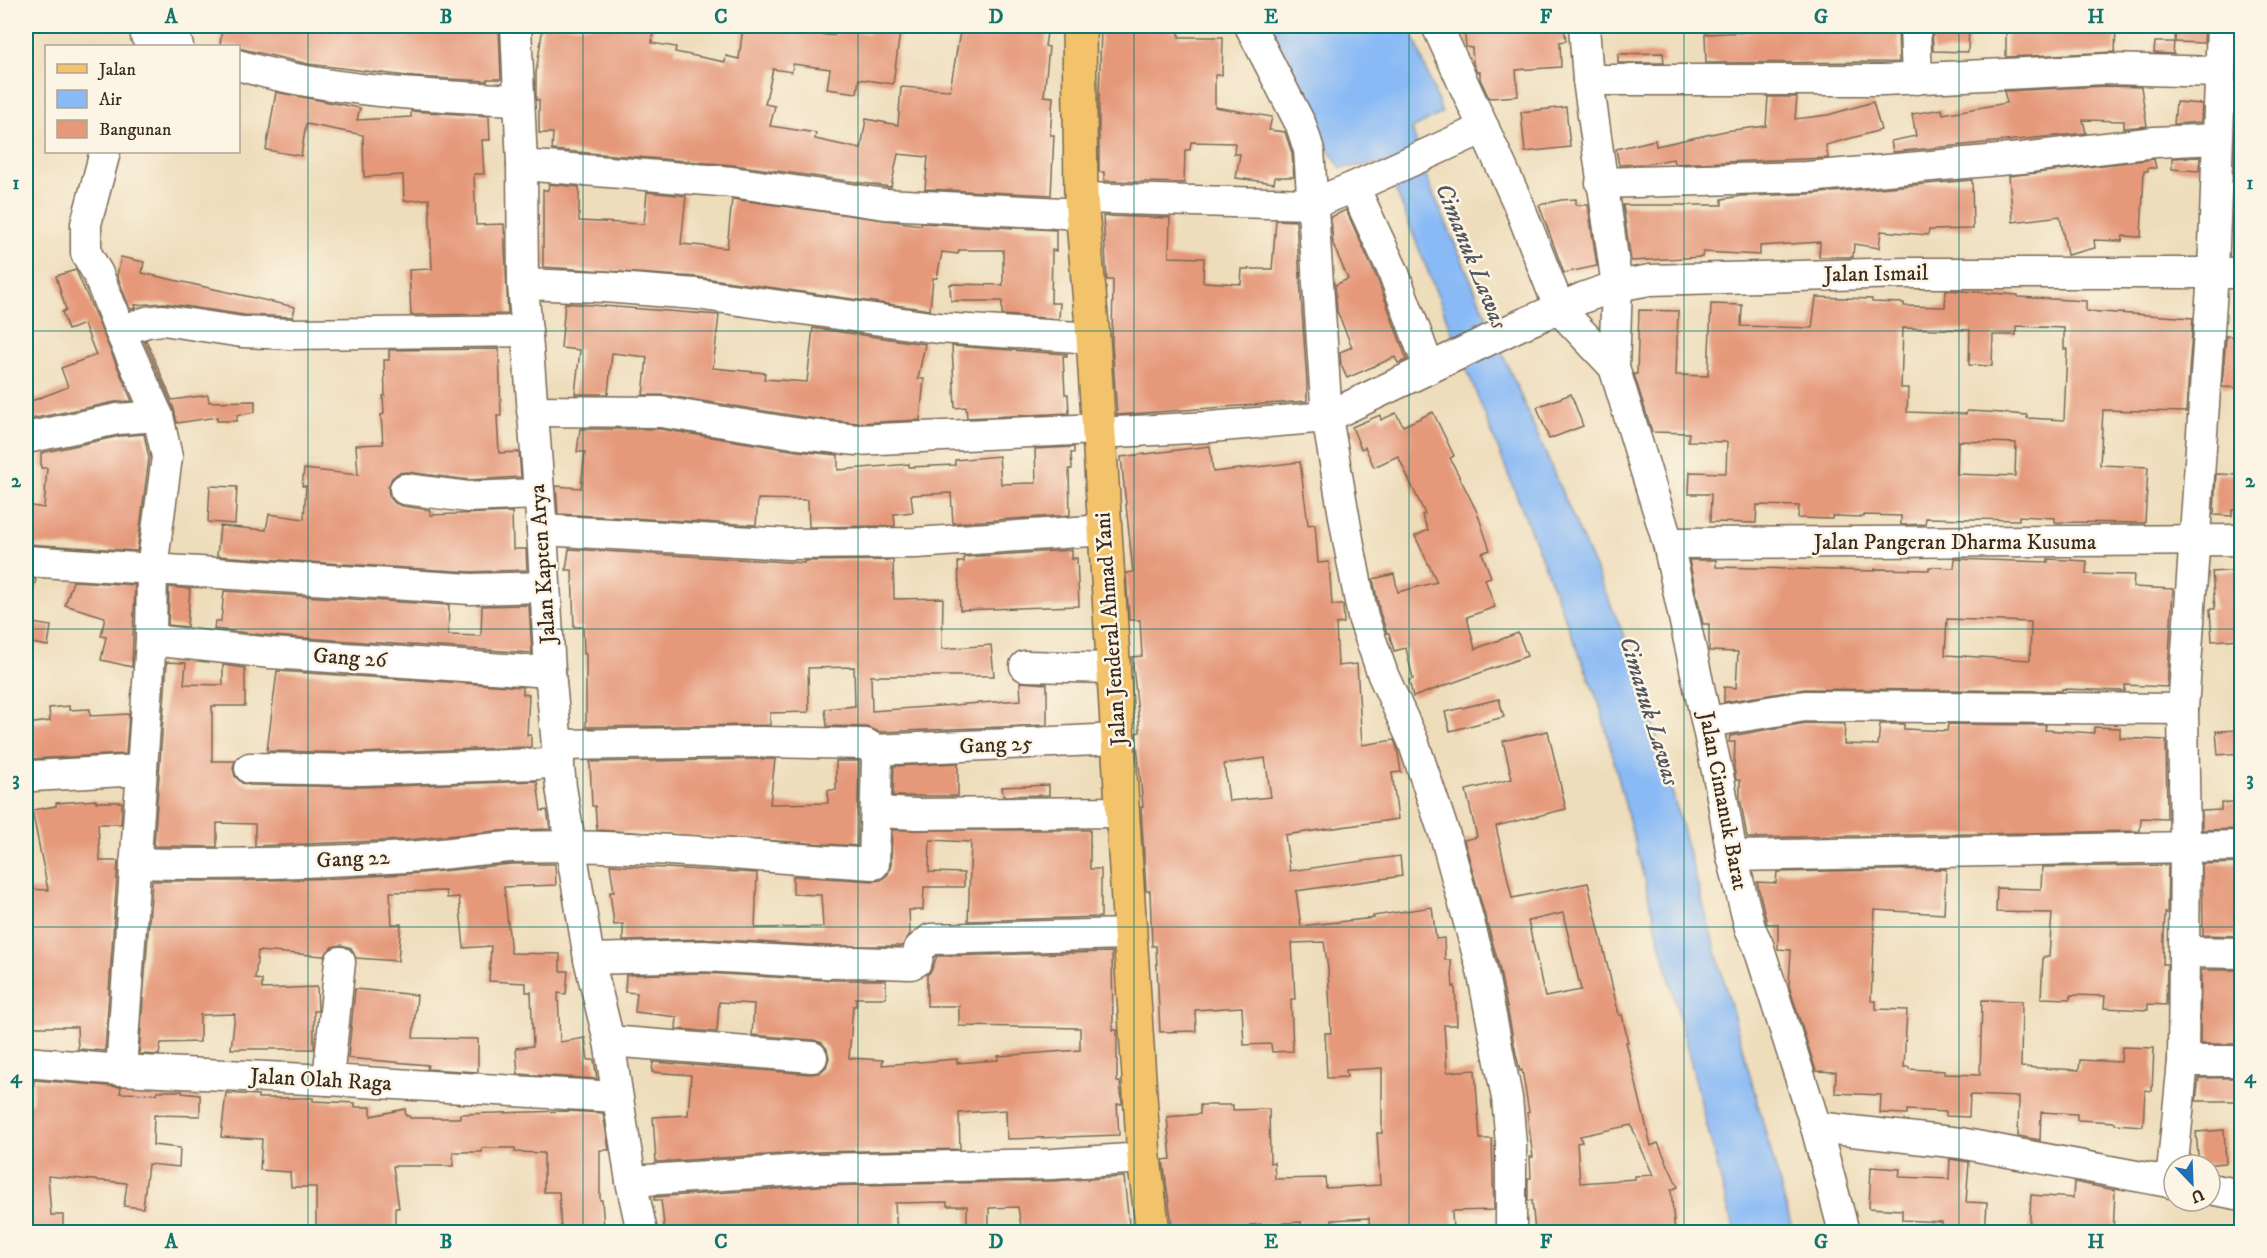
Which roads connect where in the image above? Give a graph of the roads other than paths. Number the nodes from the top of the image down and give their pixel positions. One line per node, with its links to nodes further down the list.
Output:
1 (516, 26): 14 (street, Jalan Kapten Arya)
2 (1079, 26): 22 (main road, Jalan Jenderal Ahmad Yani)
3 (1250, 26): 21 (street)
4 (1437, 26): 15 (street)
5 (1584, 26): 12 (street)
6 (1915, 26): 11 (street)
7 (2222, 26): 13 (street)
8 (146, 36): 9 (street)
9 (175, 45)
10 (240, 66): 14 (street)
11 (1917, 79): 12 (street); 13 (street)
12 (1587, 80): 20 (street)
13 (2227, 81): 16 (street)
14 (519, 100): 18 (street, Jalan Kapten Arya)
15 (1484, 128): 19 (street); 26 (street)
16 (2217, 139): 20 (street); 23 (street)
17 (105, 153): 27 (street)
18 (522, 165): 22 (street); 24 (street, Jalan Kapten Arya)
19 (1364, 182): 21 (street); 30 (street)
20 (1601, 183): 25 (street)
21 (1312, 204): 22 (street); 34 (street)
22 (1082, 206): 29 (main road, Jalan Jenderal Ahmad Yani)
23 (2227, 273): 25 (street, Jalan Ismail); 42 (street)
24 (523, 284): 28 (street, Jalan Kapten Arya); 29 (street)
25 (1617, 286): 26 (street, Jalan Ismail); 31 (street)
26 (1560, 310): 30 (street, Jalan Ismail); 31 (street)
27 (120, 331): 28 (street); 33 (street)
28 (527, 331): 32 (street, Jalan Kapten Arya)
29 (1093, 338): 35 (main road, Jalan Jenderal Ahmad Yani)
30 (1435, 365): 34 (street, Jalan Ismail)
31 (1614, 367): 43 (street, Jalan Cimanuk Barat)
32 (532, 411): 35 (street); 38 (street, Jalan Kapten Arya)
33 (158, 416): 36 (street); 45 (street)
34 (1328, 417): 35 (street); 88 (street)
35 (1098, 431): 40 (main road, Jalan Jenderal Ahmad Yani)
36 (26, 438)
37 (405, 489): 38 (street)
38 (538, 494): 39 (street, Jalan Kapten Arya)
39 (542, 530): 40 (street); 46 (street, Jalan Kapten Arya)
40 (1105, 530): 49 (main road, Jalan Jenderal Ahmad Yani)
41 (2241, 540): 42 (street, Jalan Pangeran Dharma Kusuma)
42 (2195, 541): 43 (street, Jalan Pangeran Dharma Kusuma); 51 (street)
43 (1668, 543): 52 (street, Jalan Cimanuk Barat)
44 (26, 561): 45 (street)
45 (152, 568): 46 (street); 47 (street)
46 (545, 588): 50 (street, Jalan Kapten Arya)
47 (151, 640): 50 (street, Gang 26); 57 (street)
48 (1025, 666): 49 (street)
49 (1115, 668): 53 (main road, Jalan Jenderal Ahmad Yani)
50 (550, 672): 55 (street, Jalan Kapten Arya)
51 (2183, 709): 52 (street); 63 (street)
52 (1707, 722): 64 (street, Jalan Cimanuk Barat)
53 (1118, 740): 54 (street, Gang 25); 60 (main road, Jalan Jenderal Ahmad Yani)
54 (873, 750): 55 (street, Gang 25); 59 (street)
55 (558, 753): 56 (street, Gang 25); 62 (street, Jalan Kapten Arya)
56 (250, 768)
57 (142, 770): 58 (street); 65 (street)
58 (33, 776)
59 (877, 812): 60 (street); 62 (street, Gang 22)
60 (1122, 812): 66 (main road, Jalan Jenderal Ahmad Yani)
61 (2241, 846): 63 (street)
62 (570, 847): 65 (street, Gang 22); 69 (street, Jalan Kapten Arya)
63 (2185, 847): 64 (street); 67 (street)
64 (1732, 856): 79 (street, Jalan Cimanuk Barat)
65 (135, 863): 76 (street)
66 (1131, 934): 69 (street); 81 (main road, Jalan Jenderal Ahmad Yani)
67 (2185, 952): 68 (street); 73 (street)
68 (2241, 953)
69 (589, 959): 71 (street, Jalan Kapten Arya)
70 (340, 962): 77 (street)
71 (609, 1041): 72 (street); 78 (street, Jalan Kapten Arya)
72 (812, 1057)
73 (2183, 1061): 74 (street); 80 (street)
74 (2241, 1061)
75 (26, 1062): 76 (street, Jalan Olah Raga)
76 (121, 1071): 77 (street, Jalan Olah Raga)
77 (328, 1080): 78 (street, Jalan Olah Raga)
78 (617, 1097): 82 (street, Jalan Kapten Arya)
79 (1816, 1127): 83 (street); 89 (street, Jalan Cimanuk Barat)
80 (2175, 1153)
81 (1144, 1158): 82 (street); 87 (main road, Jalan Jenderal Ahmad Yani)
82 (631, 1181): 86 (street, Jalan Kapten Arya)
83 (2162, 1181)
84 (2222, 1191): 85 (street)
85 (2241, 1195)
86 (642, 1233)
87 (1153, 1233)
88 (1511, 1233)
89 (1844, 1233)

